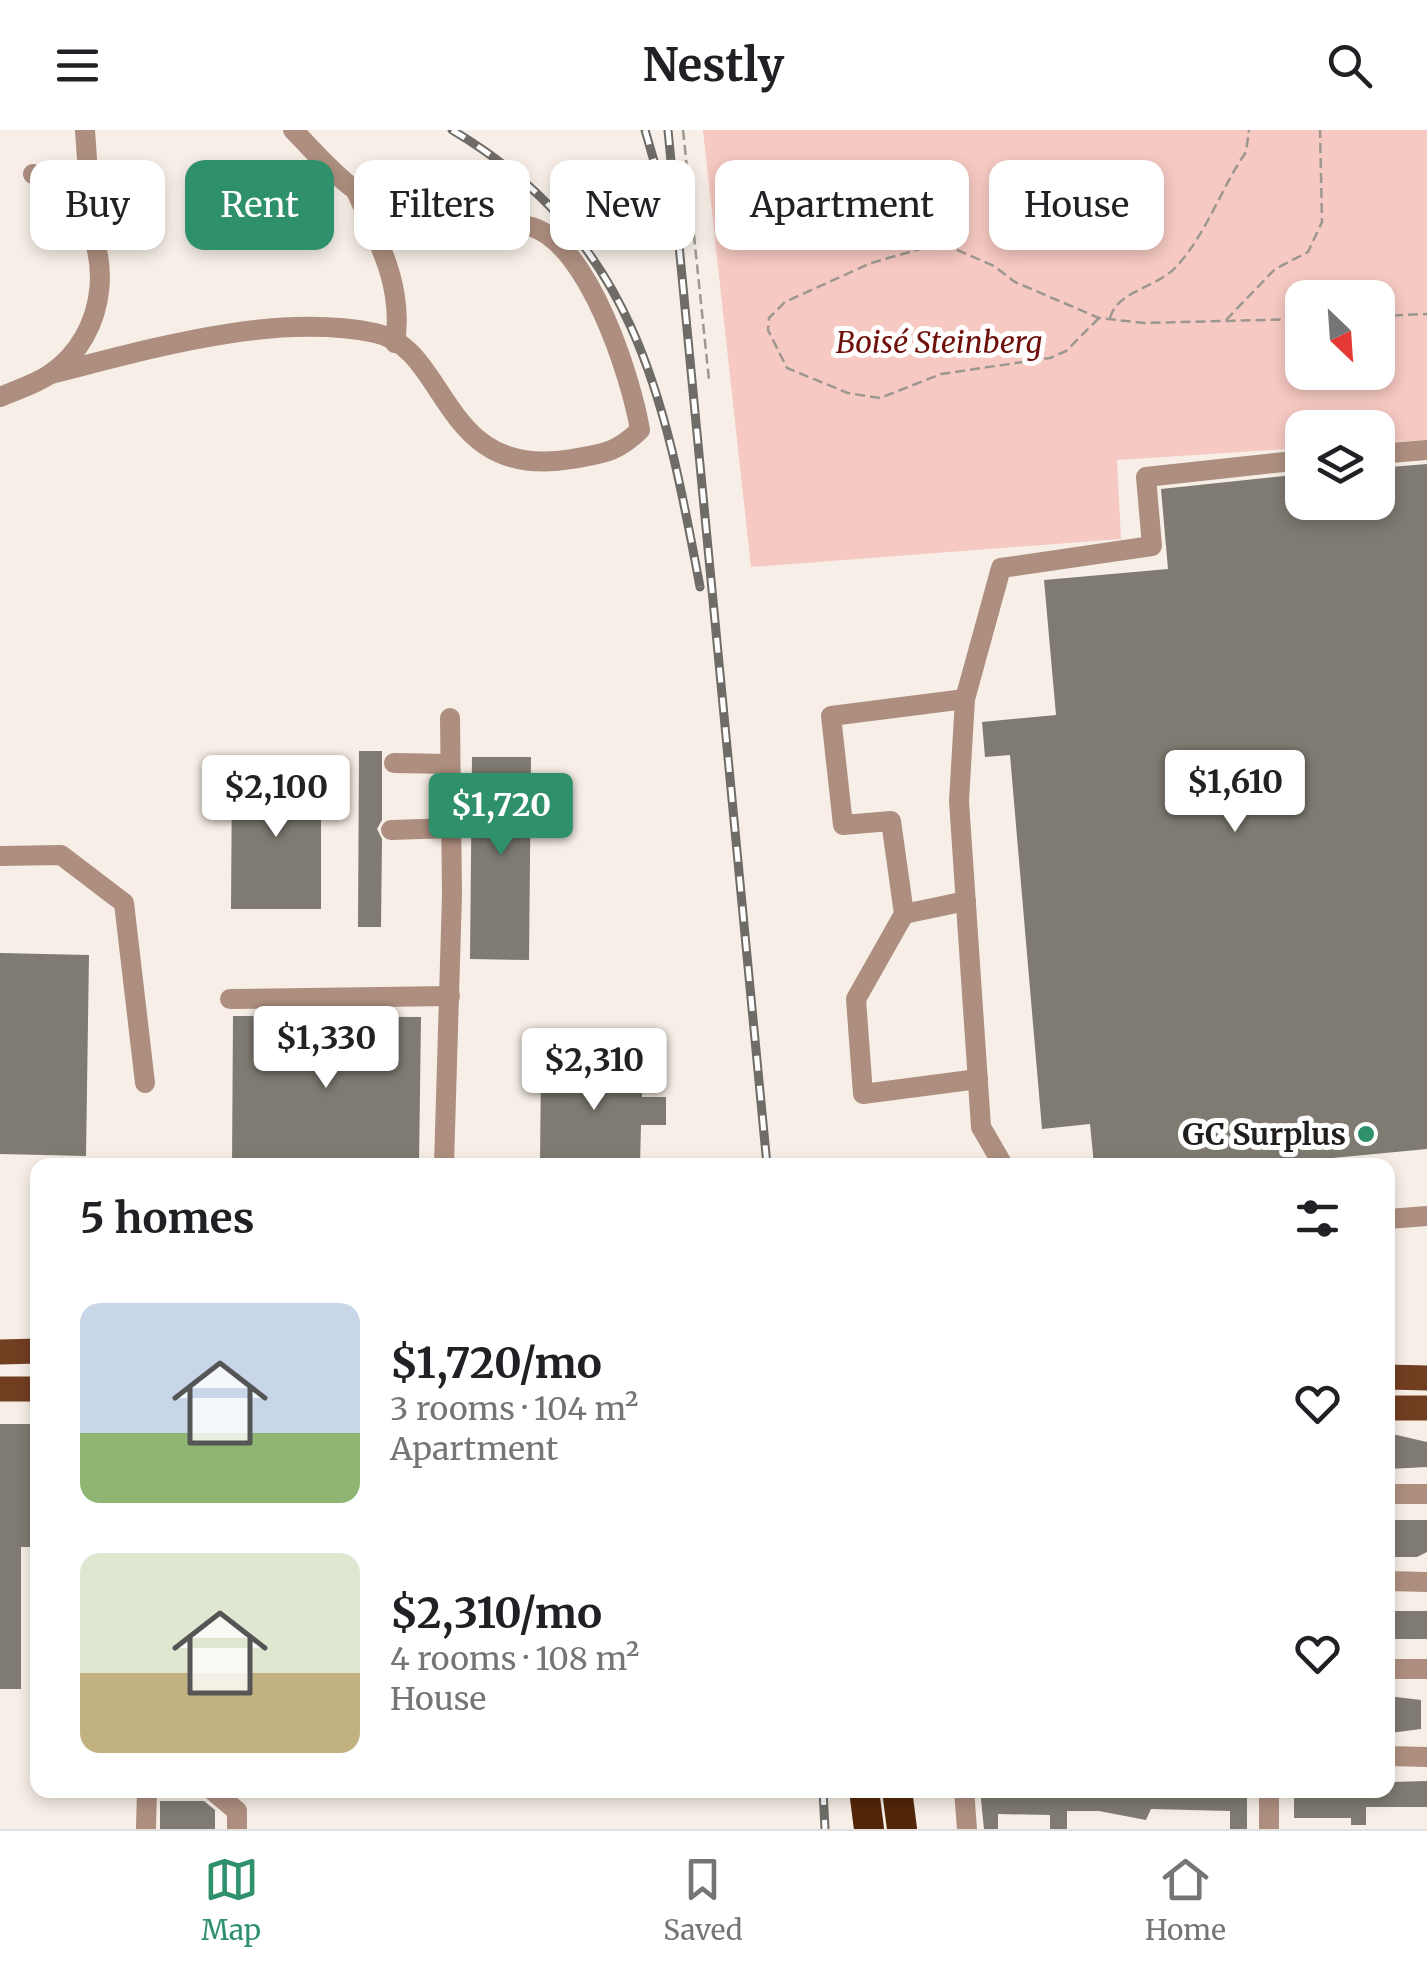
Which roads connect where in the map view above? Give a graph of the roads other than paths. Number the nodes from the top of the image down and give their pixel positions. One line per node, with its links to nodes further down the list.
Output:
1 (85, 130): 3 (street)
2 (293, 130): 4 (street)
3 (87, 160)
4 (354, 188)
5 (530, 226): 8 (street)
6 (95, 250): 9 (street)
7 (383, 250): 8 (street)
8 (395, 343): 9 (street)
9 (52, 374): 10 (street)
10 (0, 397)
11 (1427, 450): 12 (street)
12 (1395, 453)
13 (1285, 462): 14 (street)
14 (965, 699): 21 (street); 22 (street)
15 (450, 718): 17 (street)
16 (394, 763): 17 (street)
17 (450, 764): 18 (street)
18 (451, 828): 19 (street); 23 (street)
19 (390, 830)
20 (0, 856): 26 (street)
21 (966, 901): 22 (street); 25 (street)
22 (904, 914): 25 (street)
23 (450, 996): 24 (street); 27 (street)
24 (230, 999)
25 (978, 1080): 28 (street)
26 (145, 1083)
27 (444, 1158)
28 (999, 1158)
29 (1427, 1216): 30 (street)
30 (1395, 1218)
31 (0, 1352): 32 (main road)
32 (30, 1352)
33 (1395, 1377): 34 (main road)
34 (1427, 1378)
35 (0, 1389): 36 (main road)
36 (30, 1389)
37 (1395, 1408): 38 (main road)
38 (1427, 1408)
39 (1395, 1494): 40 (street)
40 (1427, 1494)
41 (1395, 1581): 42 (street)
42 (1427, 1582)
43 (1395, 1669): 44 (street)
44 (1427, 1669)
45 (1395, 1756): 46 (street)
46 (1427, 1757)
47 (146, 1798): 53 (street)
48 (222, 1798): 54 (street)
49 (865, 1798): 55 (highway)
50 (898, 1798): 56 (highway)
51 (965, 1798): 57 (street)
52 (1269, 1798): 58 (street)
53 (146, 1829)
54 (237, 1829)
55 (869, 1829)
56 (902, 1829)
57 (967, 1829)
58 (1269, 1829)

